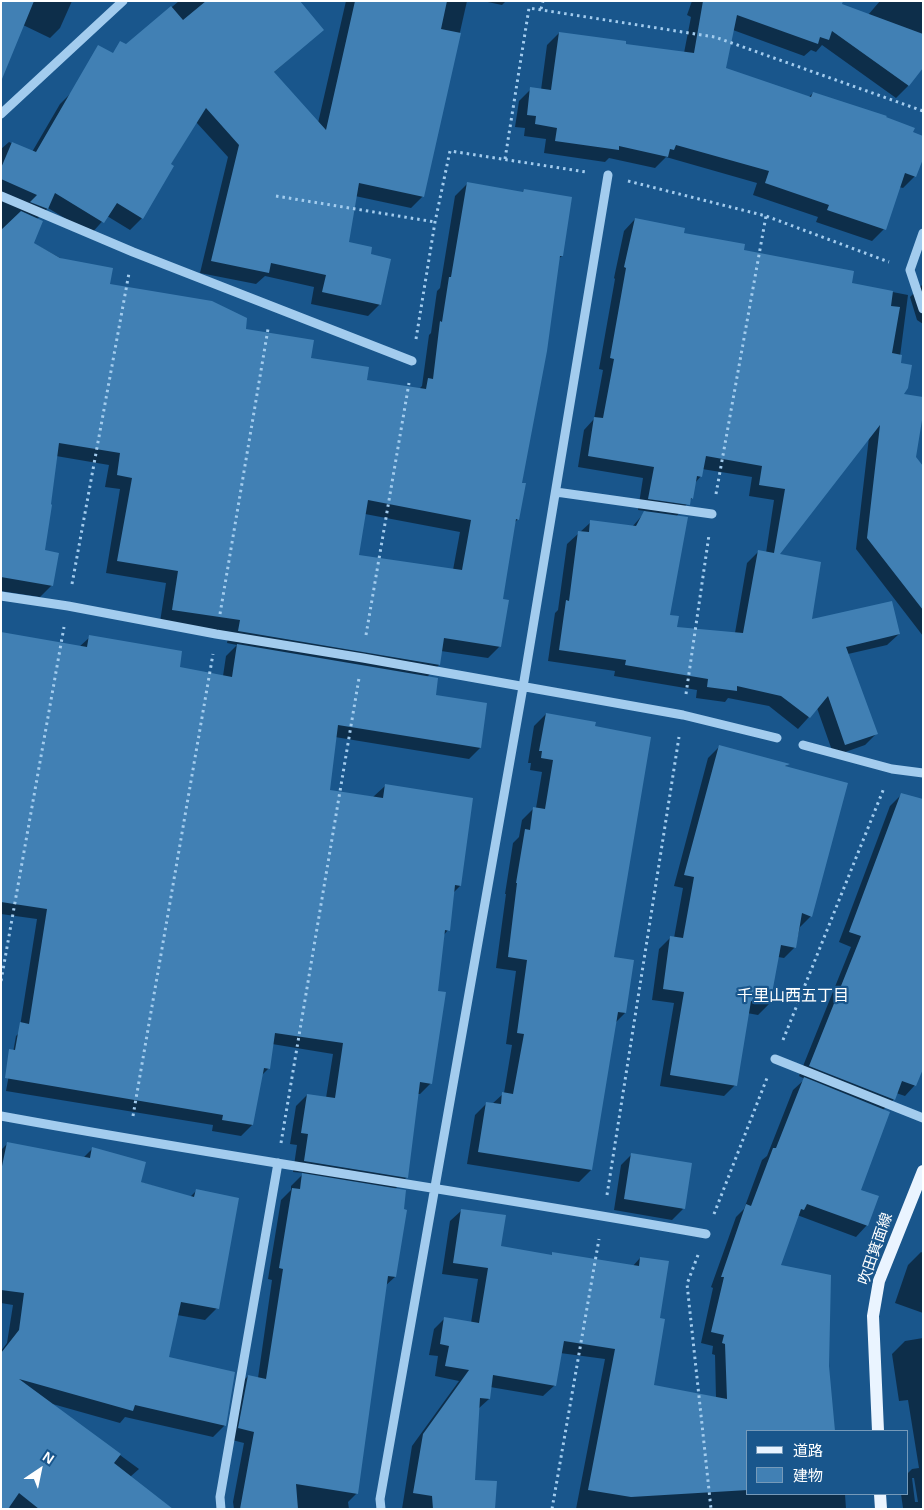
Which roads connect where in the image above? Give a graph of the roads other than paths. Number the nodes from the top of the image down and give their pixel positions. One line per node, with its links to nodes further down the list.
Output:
1 (122, 1): 2 (street)
2 (1, 114)
3 (608, 175): 8 (street)
4 (1, 196): 7 (street)
5 (923, 233): 6 (street)
6 (923, 309)
7 (412, 361)
8 (556, 492): 9 (street); 11 (street)
9 (712, 514)
10 (1, 596): 11 (street)
11 (523, 687): 12 (street); 20 (street)
12 (777, 738)
13 (803, 745): 14 (street)
14 (923, 773)
15 (775, 1059): 17 (street)
16 (1, 1116): 18 (street)
17 (923, 1118)
18 (278, 1164): 20 (street); 24 (street)
19 (923, 1171): 22 (main road, 吹田箕面線)
20 (436, 1188): 21 (street); 25 (street)
21 (706, 1234)
22 (878, 1430)
23 (880, 1495): 26 (main road)
24 (221, 1509)
25 (381, 1509)
26 (881, 1509)

